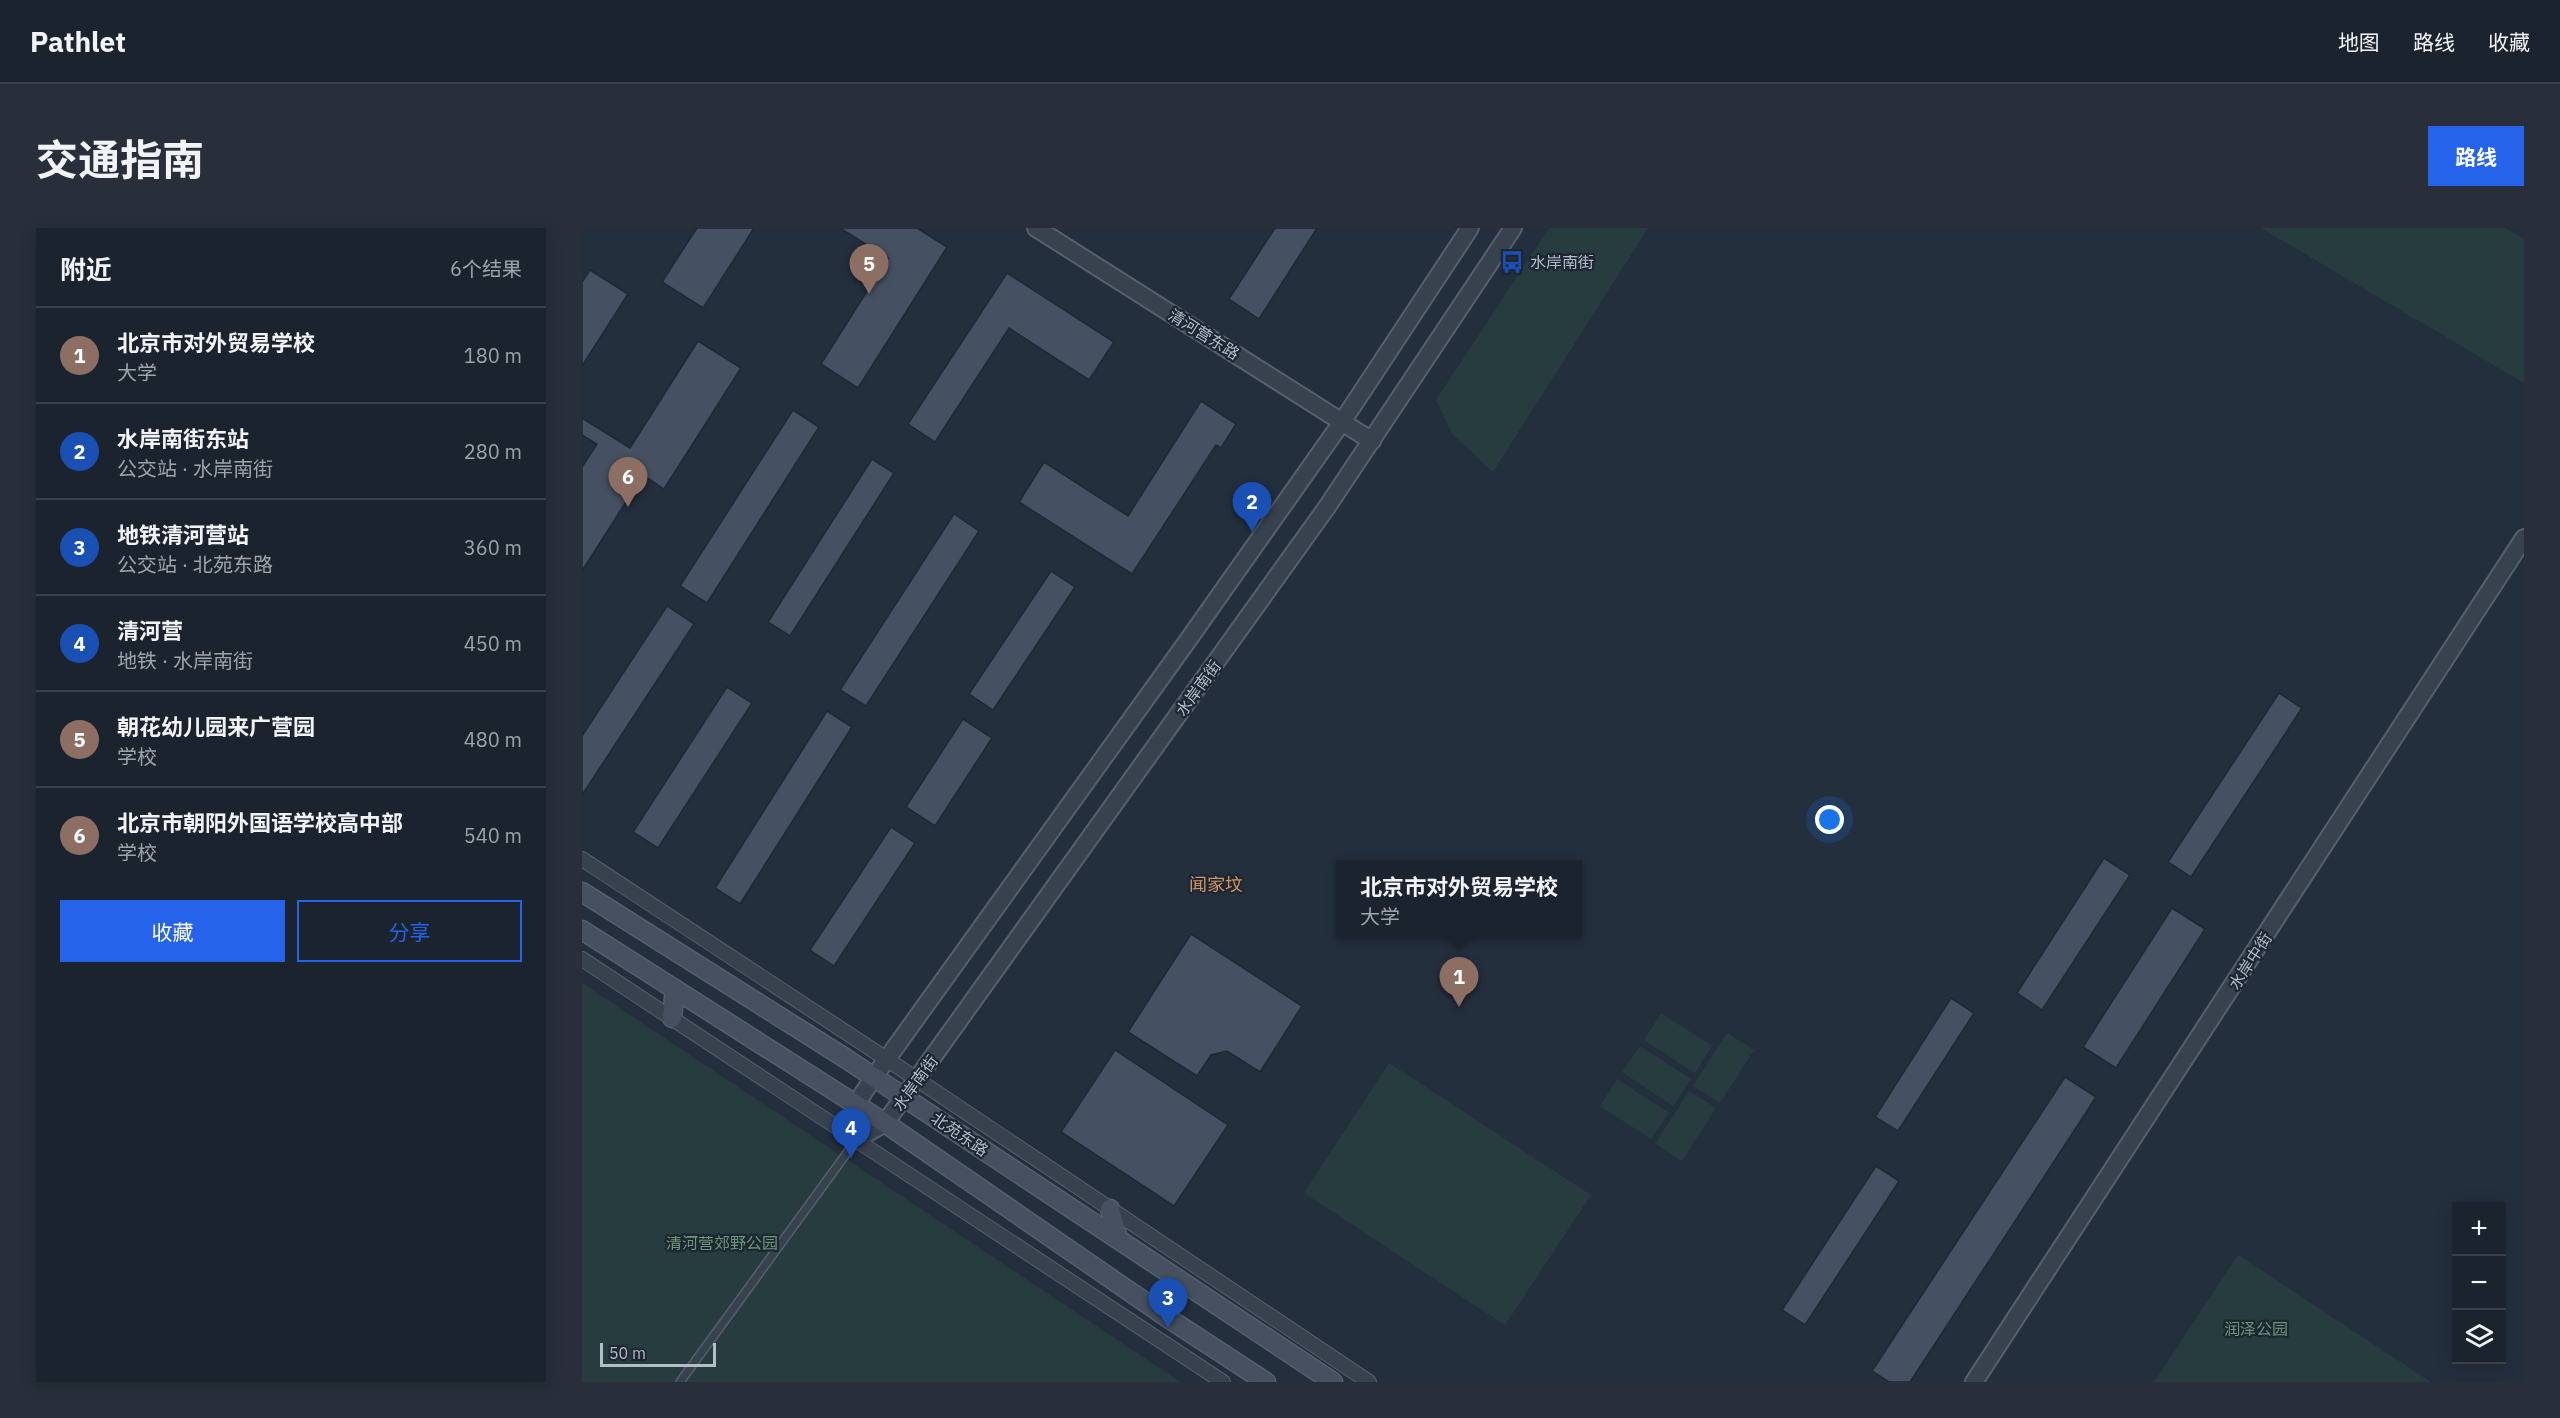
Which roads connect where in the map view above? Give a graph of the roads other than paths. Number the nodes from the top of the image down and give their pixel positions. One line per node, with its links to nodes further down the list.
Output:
1 (1036, 228): 4 (street, 清河营东路)
2 (1470, 228): 4 (street)
3 (1513, 228): 5 (street, 水岸南街)
4 (1342, 422): 5 (street, 清河营东路); 13 (street)
5 (1372, 441): 15 (street, 水岸南街)
6 (2524, 538): 27 (street, 水岸中街)
7 (582, 859): 13 (street)
8 (582, 892): 14 (main road, 北苑东路)
9 (582, 930): 11 (main road, 北苑东路)
10 (582, 959): 12 (street)
11 (675, 989): 12 (main road); 17 (main road, 北苑东路)
12 (672, 1018): 19 (street)
13 (888, 1060): 14 (street); 15 (street)
14 (874, 1077): 16 (main road, 北苑东路); 17 (street)
15 (917, 1079): 16 (street, 水岸南街); 20 (street)
16 (904, 1097): 18 (street, 水岸南街); 21 (main road, 北苑东路)
17 (856, 1104): 18 (main road, 北苑东路); 19 (street)
18 (885, 1123): 19 (street, 水岸南街); 24 (main road, 北苑东路)
19 (857, 1139): 22 (lane); 23 (street)
20 (1110, 1209): 21 (main road); 26 (street)
21 (1118, 1239): 25 (main road, 北苑东路)
22 (680, 1382)
23 (1223, 1382)
24 (1266, 1382)
25 (1333, 1382)
26 (1369, 1382)
27 (1974, 1382)

